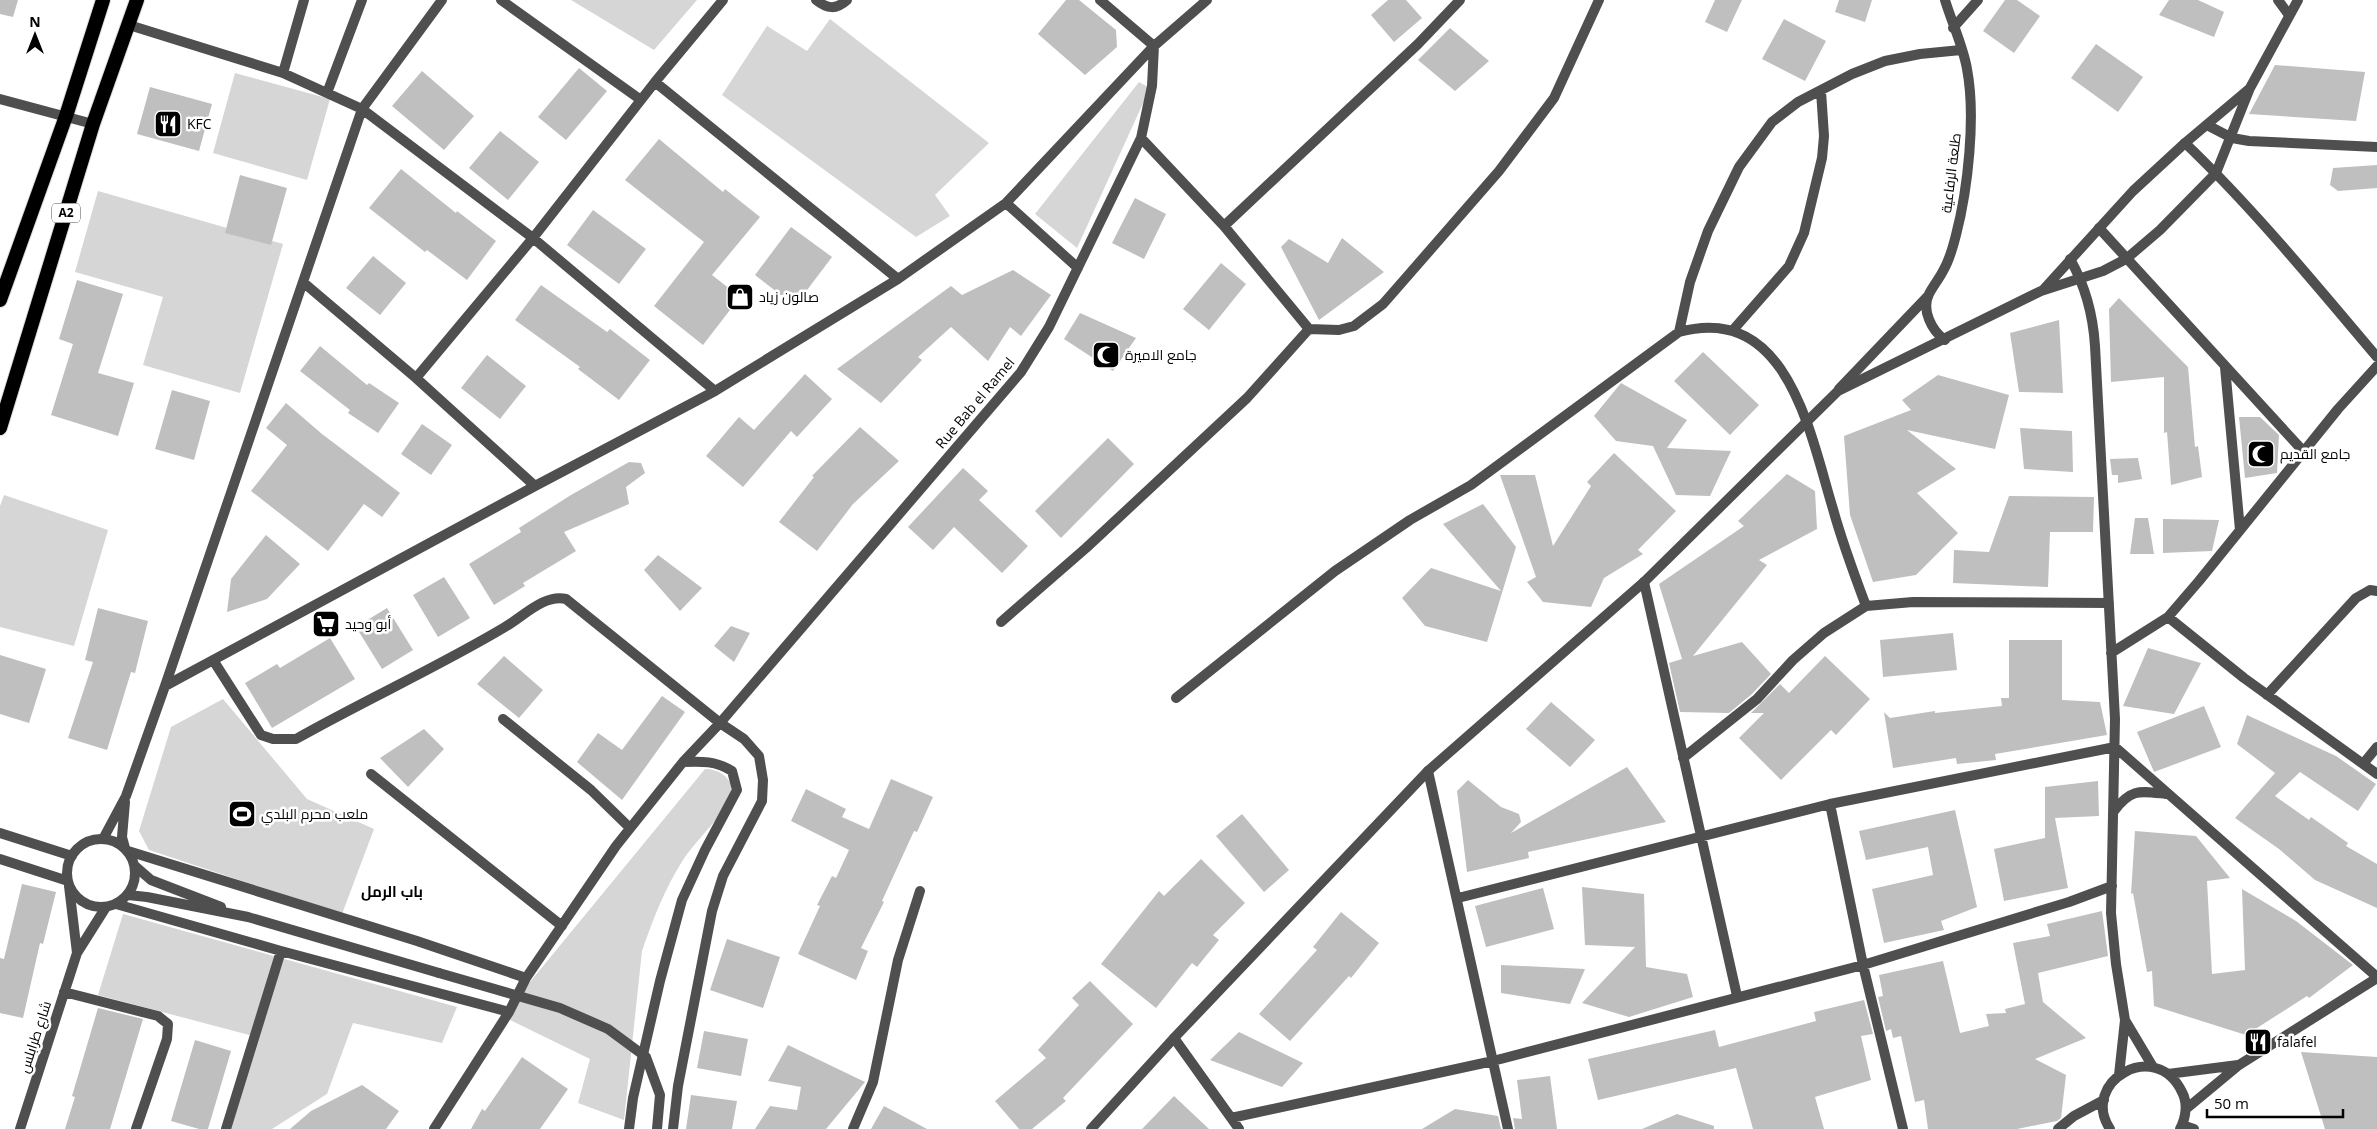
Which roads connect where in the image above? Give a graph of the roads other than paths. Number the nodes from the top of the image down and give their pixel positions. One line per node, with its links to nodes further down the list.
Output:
1 (103, 0): 31 (highway, A2)
2 (137, 0): 19 (highway, A2)
3 (304, 0): 23 (street)
4 (362, 0): 27 (street)
5 (442, 0): 30 (street)
6 (501, 0): 29 (street)
7 (723, 0): 24 (street)
8 (816, 0): 9 (street)
9 (847, 0)
10 (1100, 0): 21 (street)
11 (1207, 0): 21 (street)
12 (1460, 0): 40 (street)
13 (1599, 0): 52 (street)
14 (1945, 0): 20 (street, طلعة الرفاعية)
15 (1978, 0): 20 (street)
16 (2278, 0): 18 (street)
17 (2298, 0): 18 (street)
18 (2289, 15): 25 (street)
19 (129, 25): 23 (street); 32 (highway, A2)
20 (1953, 28): 22 (street, طلعة الرفاعية)
21 (1154, 46): 34 (street, Rue Bab el Ramel); 39 (street)
22 (1961, 50): 26 (street); 50 (street, طلعة الرفاعية)
23 (283, 73): 27 (street)
24 (655, 82): 29 (street); 46 (street)
25 (2250, 88): 33 (street); 35 (street)
26 (1822, 90): 53 (street); 54 (street)
27 (327, 93): 30 (street)
28 (0, 99): 31 (street)
29 (641, 100): 42 (street)
30 (362, 109): 42 (street); 48 (street)
31 (66, 116): 32 (street); 51 (highway, A2)
32 (93, 124): 63 (highway, A2)
33 (2207, 125): 35 (street); 36 (street)
34 (1141, 138): 40 (street); 45 (street, Rue Bab el Ramel)
35 (2232, 138): 37 (street); 38 (street)
36 (2185, 143): 38 (street); 41 (street)
37 (2377, 147)
38 (2216, 173): 44 (street); 56 (street)
39 (1006, 203): 45 (street); 46 (street)
40 (1224, 226): 52 (street)
41 (2099, 228): 43 (street); 44 (street)
42 (533, 238): 59 (street); 60 (street)
43 (2070, 259): 47 (street); 49 (street)
44 (2126, 259): 47 (street); 58 (street)
45 (1078, 268): 79 (street, Rue Bab el Ramel)
46 (898, 279): 60 (street)
47 (2081, 279): 49 (street); 69 (street)
48 (304, 283): 59 (street); 75 (street)
49 (2041, 291): 55 (street)
50 (1928, 296): 55 (street); 61 (street, طلعة الرفاعية)
51 (0, 300)
52 (1309, 329): 72 (street)
53 (1733, 330): 54 (street); 62 (street)
54 (1679, 332): 77 (street)
55 (1945, 340): 61 (street)
56 (2377, 357)
57 (2377, 366): 64 (street)
58 (2225, 367): 64 (street); 66 (street)
59 (416, 378): 65 (street)
60 (714, 391): 65 (street)
61 (1838, 391): 62 (street)
62 (1807, 419): 67 (street); 70 (street)
63 (0, 428)
64 (2304, 452): 66 (street)
65 (535, 486): 74 (street)
66 (2240, 530): 71 (street)
67 (1644, 582): 82 (street); 85 (street)
68 (2377, 591): 76 (street)
69 (2109, 603): 70 (street); 73 (street)
70 (1866, 606): 82 (street)
71 (2168, 617): 73 (street); 76 (street)
72 (1001, 622)
73 (2111, 653): 80 (street)
74 (214, 660): 75 (street); 79 (street)
75 (165, 686): 89 (street)
76 (2267, 695): 84 (street)
77 (1176, 698)
78 (503, 719): 92 (street)
79 (720, 723): 83 (street, Rue Bab el Ramel); 133 (street)
80 (2115, 747): 88 (street); 90 (street); 91 (street)
81 (2377, 747): 84 (street)
82 (1683, 758): 94 (street)
83 (683, 762): 92 (street, Rue Bab el Ramel); 131 (street)
84 (2363, 764): 87 (street)
85 (1428, 771): 104 (street); 117 (street)
86 (371, 774): 107 (street)
87 (2377, 774)
88 (2166, 794): 91 (street); 111 (street)
89 (126, 796): 95 (street); 96 (street)
90 (1830, 804): 94 (street); 110 (street)
91 (2114, 811): 101 (street)
92 (630, 828): 107 (street, Rue Bab el Ramel)
93 (0, 833): 97 (street)
94 (1702, 835): 104 (street); 114 (street)
95 (103, 839): 96 (street); 97 (street)
96 (126, 850): 99 (street); 112 (street)
97 (72, 856): 100 (street)
98 (0, 859): 100 (street)
99 (135, 866): 103 (street); 106 (street)
100 (69, 884): 105 (street); 109 (street, شارع طرابلس)
101 (2112, 886): 110 (street); 116 (street)
102 (920, 891): 134 (street)
103 (128, 895): 105 (street); 106 (street)
104 (1458, 898): 118 (street)
105 (111, 906): 108 (street); 109 (street, شارع طرابلس)
106 (248, 917): 132 (street, bridge)
107 (562, 926): 112 (street, Rue Bab el Ramel)
108 (281, 952): 115 (street); 129 (street)
109 (76, 953): 113 (street, شارع طرابلس)
110 (1863, 965): 114 (street); 138 (street)
111 (2377, 977): 119 (street)
112 (526, 978): 115 (street, Rue Bab el Ramel)
113 (64, 992): 127 (street, شارع طرابلس); 128 (street)
114 (1736, 996): 118 (street)
115 (509, 1012): 130 (street, Rue Bab el Ramel)
116 (2125, 1020): 120 (street); 122 (street)
117 (1174, 1038): 125 (street); 135 (street)
118 (1492, 1061): 125 (street); 137 (street)
119 (2239, 1065): 121 (street); 124 (street)
120 (2153, 1067): 121 (street); 122 (street)
121 (2168, 1074): 124 (street)
122 (2119, 1075): 123 (street)
123 (2104, 1100): 139 (street); 140 (street)
124 (2186, 1109): 126 (street)
125 (1231, 1118): 136 (street)
126 (2181, 1127): 141 (street)
127 (20, 1129)
128 (136, 1129)
129 (226, 1129)
130 (434, 1129)
131 (629, 1129)
132 (658, 1129)
133 (673, 1129)
134 (853, 1129)
135 (1091, 1129)
136 (1238, 1129)
137 (1508, 1129)
138 (1903, 1129)
139 (2058, 1129)
140 (2110, 1129)
141 (2194, 1129)

